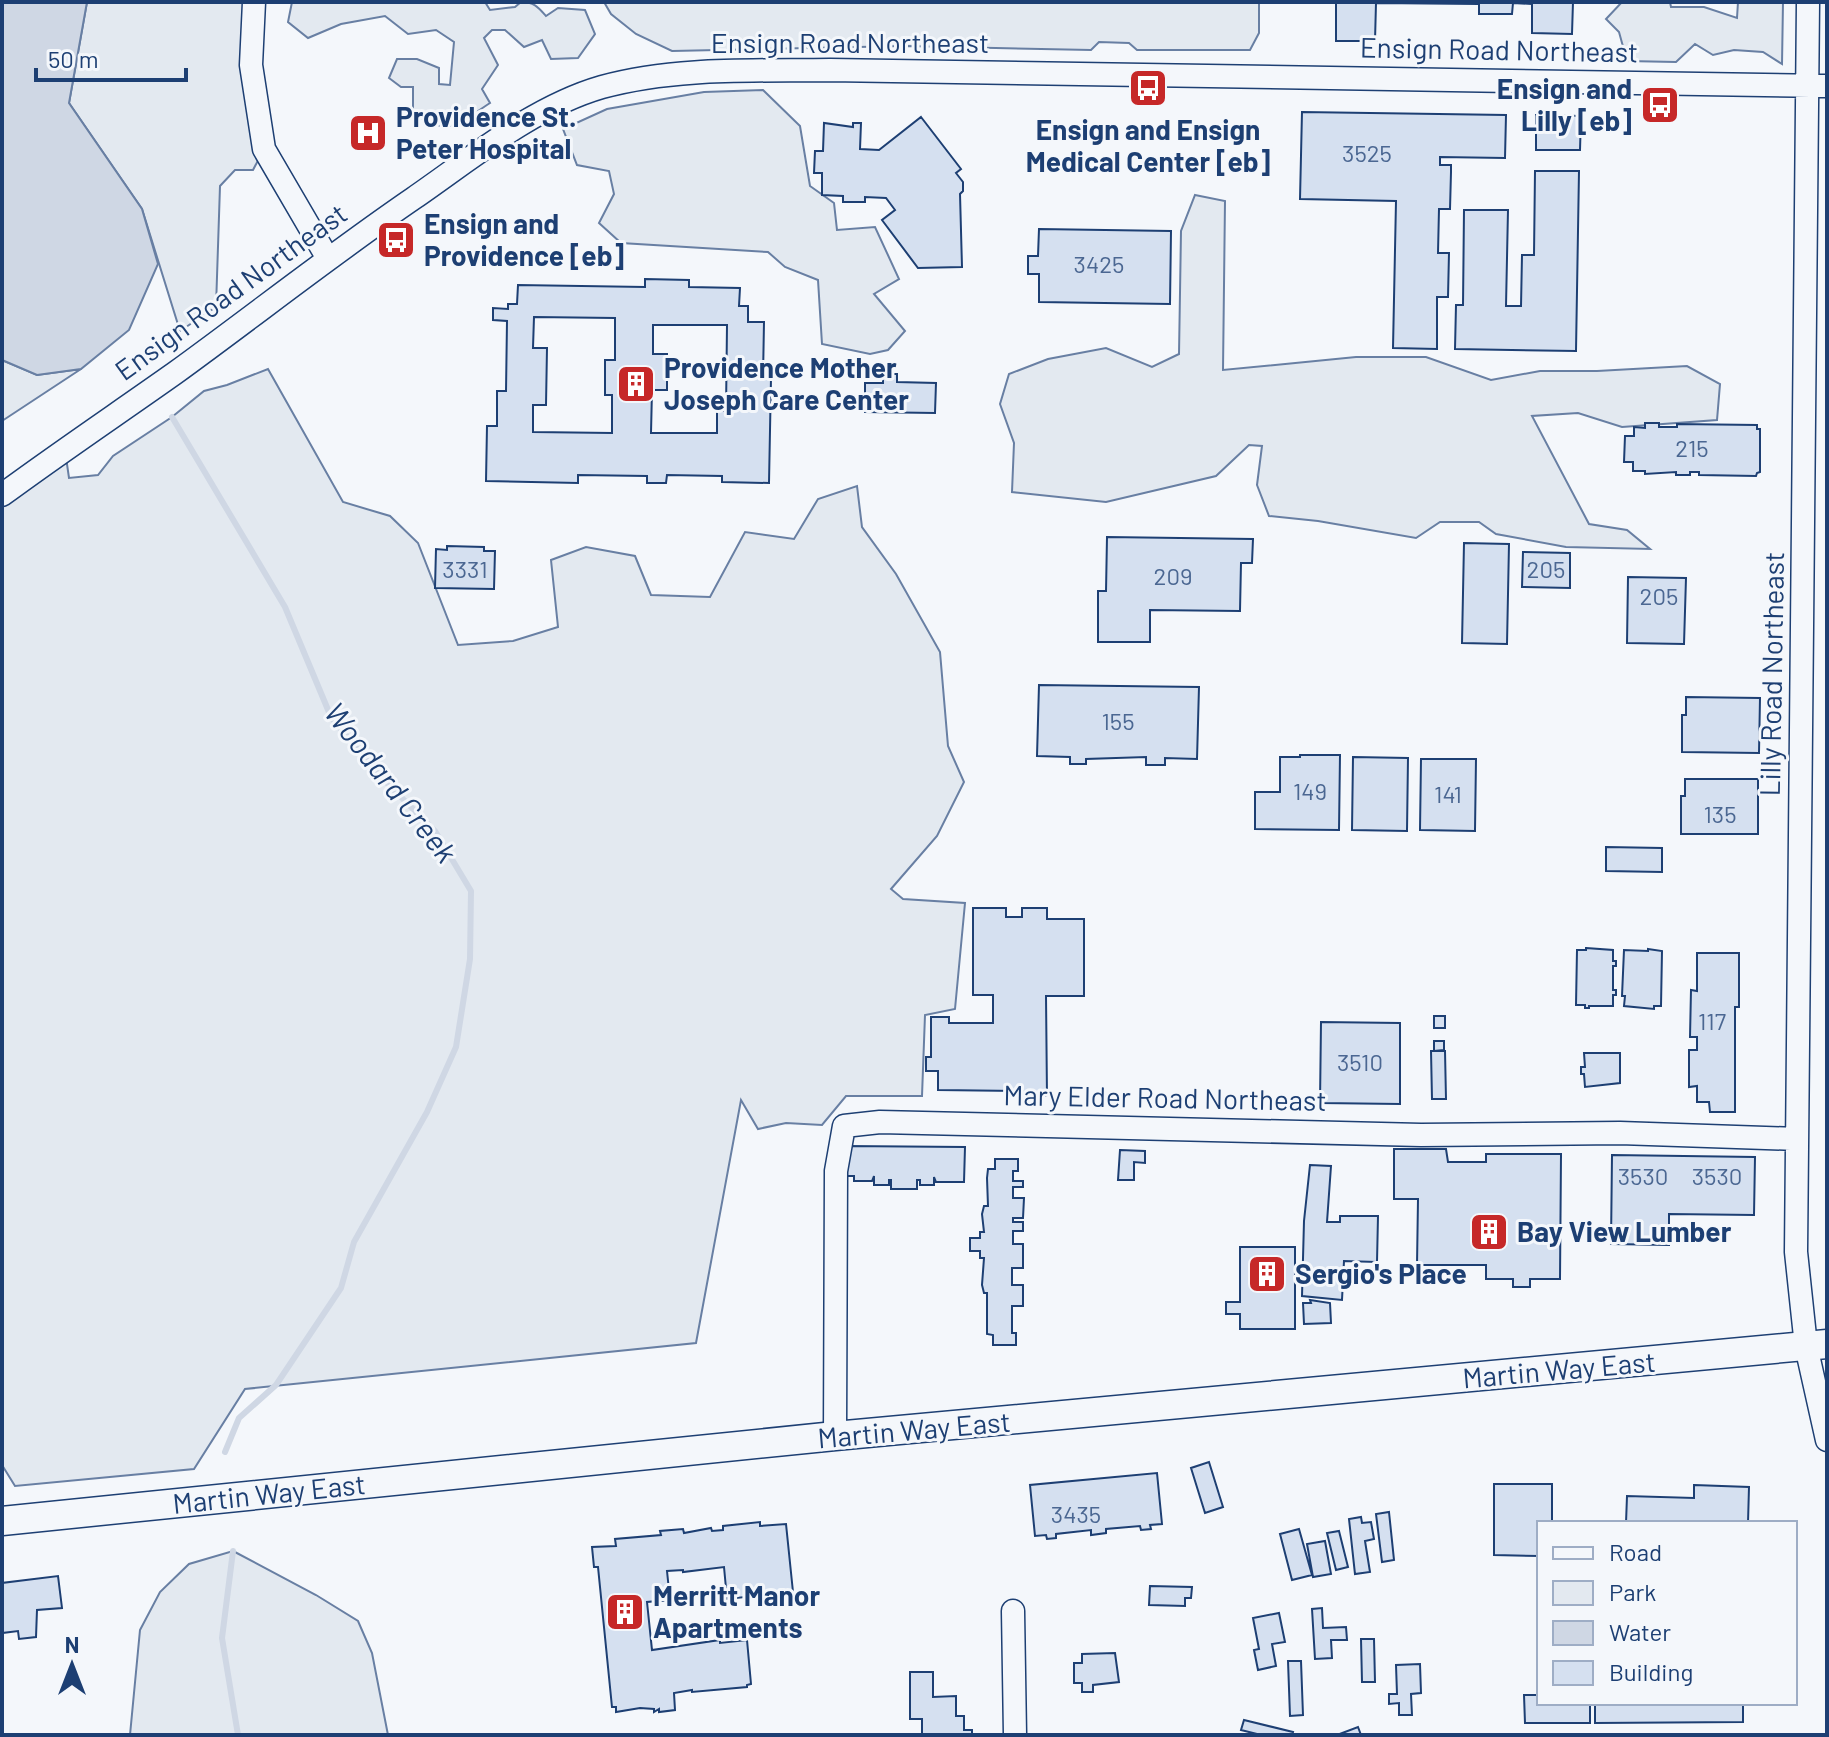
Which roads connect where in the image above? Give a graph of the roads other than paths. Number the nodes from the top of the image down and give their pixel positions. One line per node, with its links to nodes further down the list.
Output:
1 (254, 2): 4 (street)
2 (1808, 2): 3 (street, Lilly Road Northeast)
3 (1817, 86): 4 (street, Ensign Road Northeast); 6 (street, Lilly Road Northeast)
4 (327, 257): 5 (street, Ensign Road Northeast)
5 (2, 495)
6 (1797, 1139): 7 (street, Lilly Road Northeast); 8 (street, Mary Elder Road Northeast)
7 (1816, 1345): 8 (main road, Martin Way East); 9 (street, Lilly Road Northeast)
8 (835, 1436): 10 (main road, Martin Way East)
9 (1827, 1440)
10 (2, 1521)
11 (1013, 1611): 12 (street)
12 (1015, 1735)

